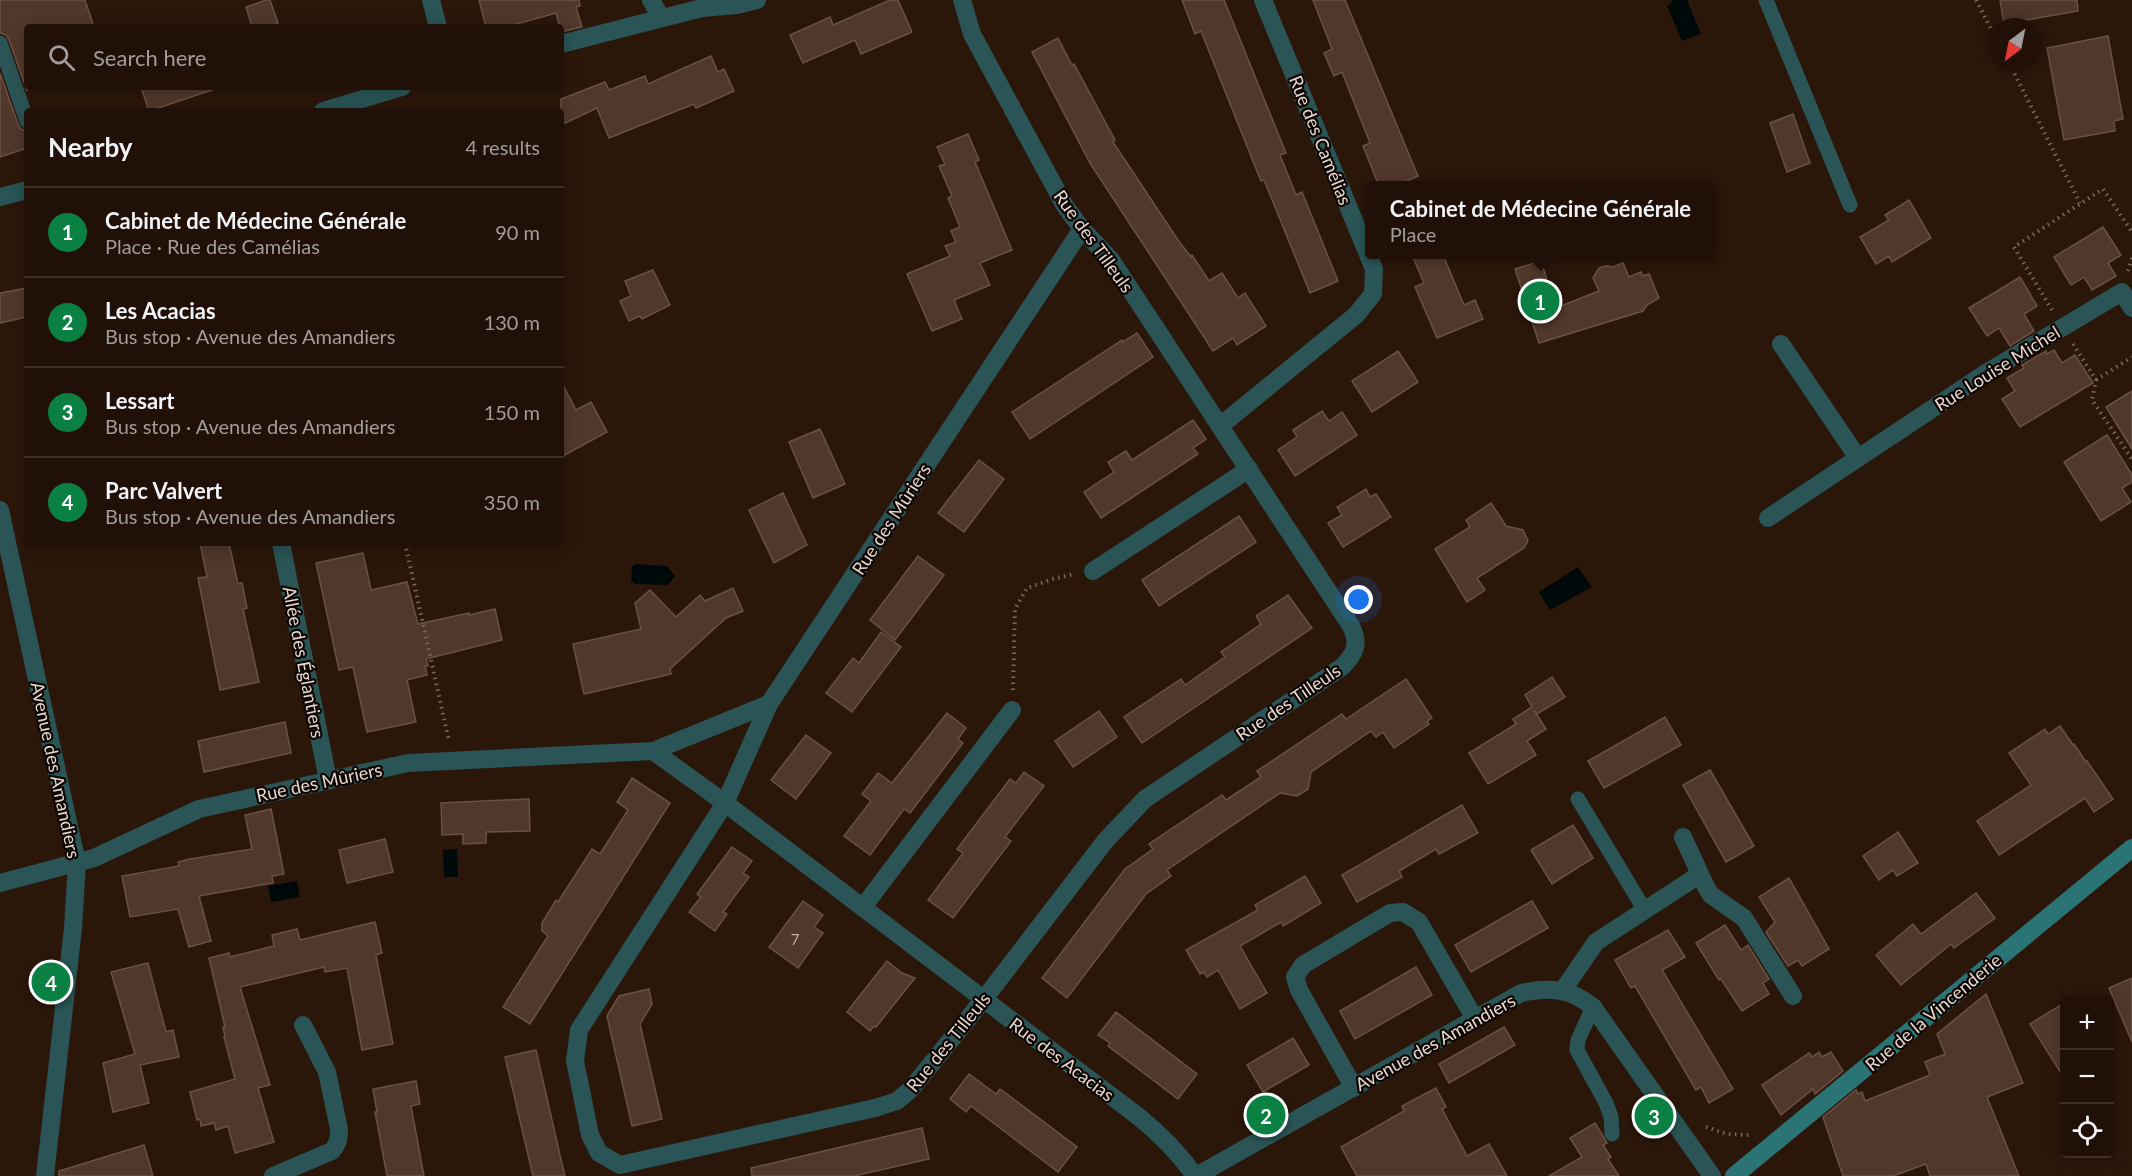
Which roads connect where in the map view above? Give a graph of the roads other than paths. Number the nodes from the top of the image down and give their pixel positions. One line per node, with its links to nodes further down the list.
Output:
1 (431, 0): 8 (street)
2 (651, 0): 7 (street)
3 (757, 0): 7 (street)
4 (962, 0): 17 (street, Rue des Tilleuls)
5 (1263, 0): 18 (street, Rue des Camélias)
6 (1766, 0): 16 (lane)
7 (661, 18): 10 (street)
8 (437, 24)
9 (0, 43): 13 (lane)
10 (564, 43)
11 (392, 90): 12 (street)
12 (333, 108)
13 (24, 112)
14 (24, 191): 15 (street)
15 (0, 196)
16 (1850, 204)
17 (1082, 229): 22 (street, Rue des Tilleuls); 29 (street, Rue des Mûriers)
18 (1365, 248)
19 (1369, 259): 22 (street, Rue des Camélias)
20 (2132, 308): 23 (street, Rue Louise Michel)
21 (1781, 344): 23 (street)
22 (1220, 426): 24 (street, Rue des Tilleuls)
23 (1858, 458): 26 (street, Rue Louise Michel)
24 (1249, 469): 28 (street); 44 (street, Rue des Tilleuls)
25 (0, 510): 37 (street, Avenue des Amandiers)
26 (1768, 518)
27 (282, 546): 32 (street, Allée des Églantiers)
28 (1092, 571)
29 (769, 704): 31 (street, Rue des Mûriers); 34 (street, Rue des Tilleuls)
30 (1012, 710): 40 (street)
31 (653, 751): 32 (street, Rue des Mûriers); 34 (street)
32 (328, 780): 37 (street, Rue des Mûriers)
33 (1578, 799): 41 (lane)
34 (725, 803): 40 (street, Rue des Acacias); 44 (street, Rue des Tilleuls)
35 (1683, 837): 38 (street)
36 (2132, 848): 54 (main road, Rue de la Vincenderie)
37 (77, 863): 39 (street, Rue des Mûriers); 50 (street, Avenue des Amandiers)
38 (1699, 875): 41 (street); 43 (street)
39 (0, 883)
40 (863, 907): 44 (street, Rue des Acacias)
41 (1644, 909): 42 (street)
42 (1563, 990): 45 (street, Avenue des Amandiers); 46 (street, Avenue des Amandiers)
43 (1793, 996)
44 (984, 999): 52 (street, Rue des Acacias)
45 (1593, 1007): 49 (lane); 53 (street, Avenue des Amandiers)
46 (1475, 1019): 48 (street, Avenue des Amandiers); 48 (street)
47 (303, 1025): 51 (street)
48 (1354, 1088): 52 (street, Avenue des Amandiers)
49 (1612, 1134)
50 (45, 1176)
51 (273, 1176)
52 (1196, 1176)
53 (1712, 1176)
54 (1734, 1176)

